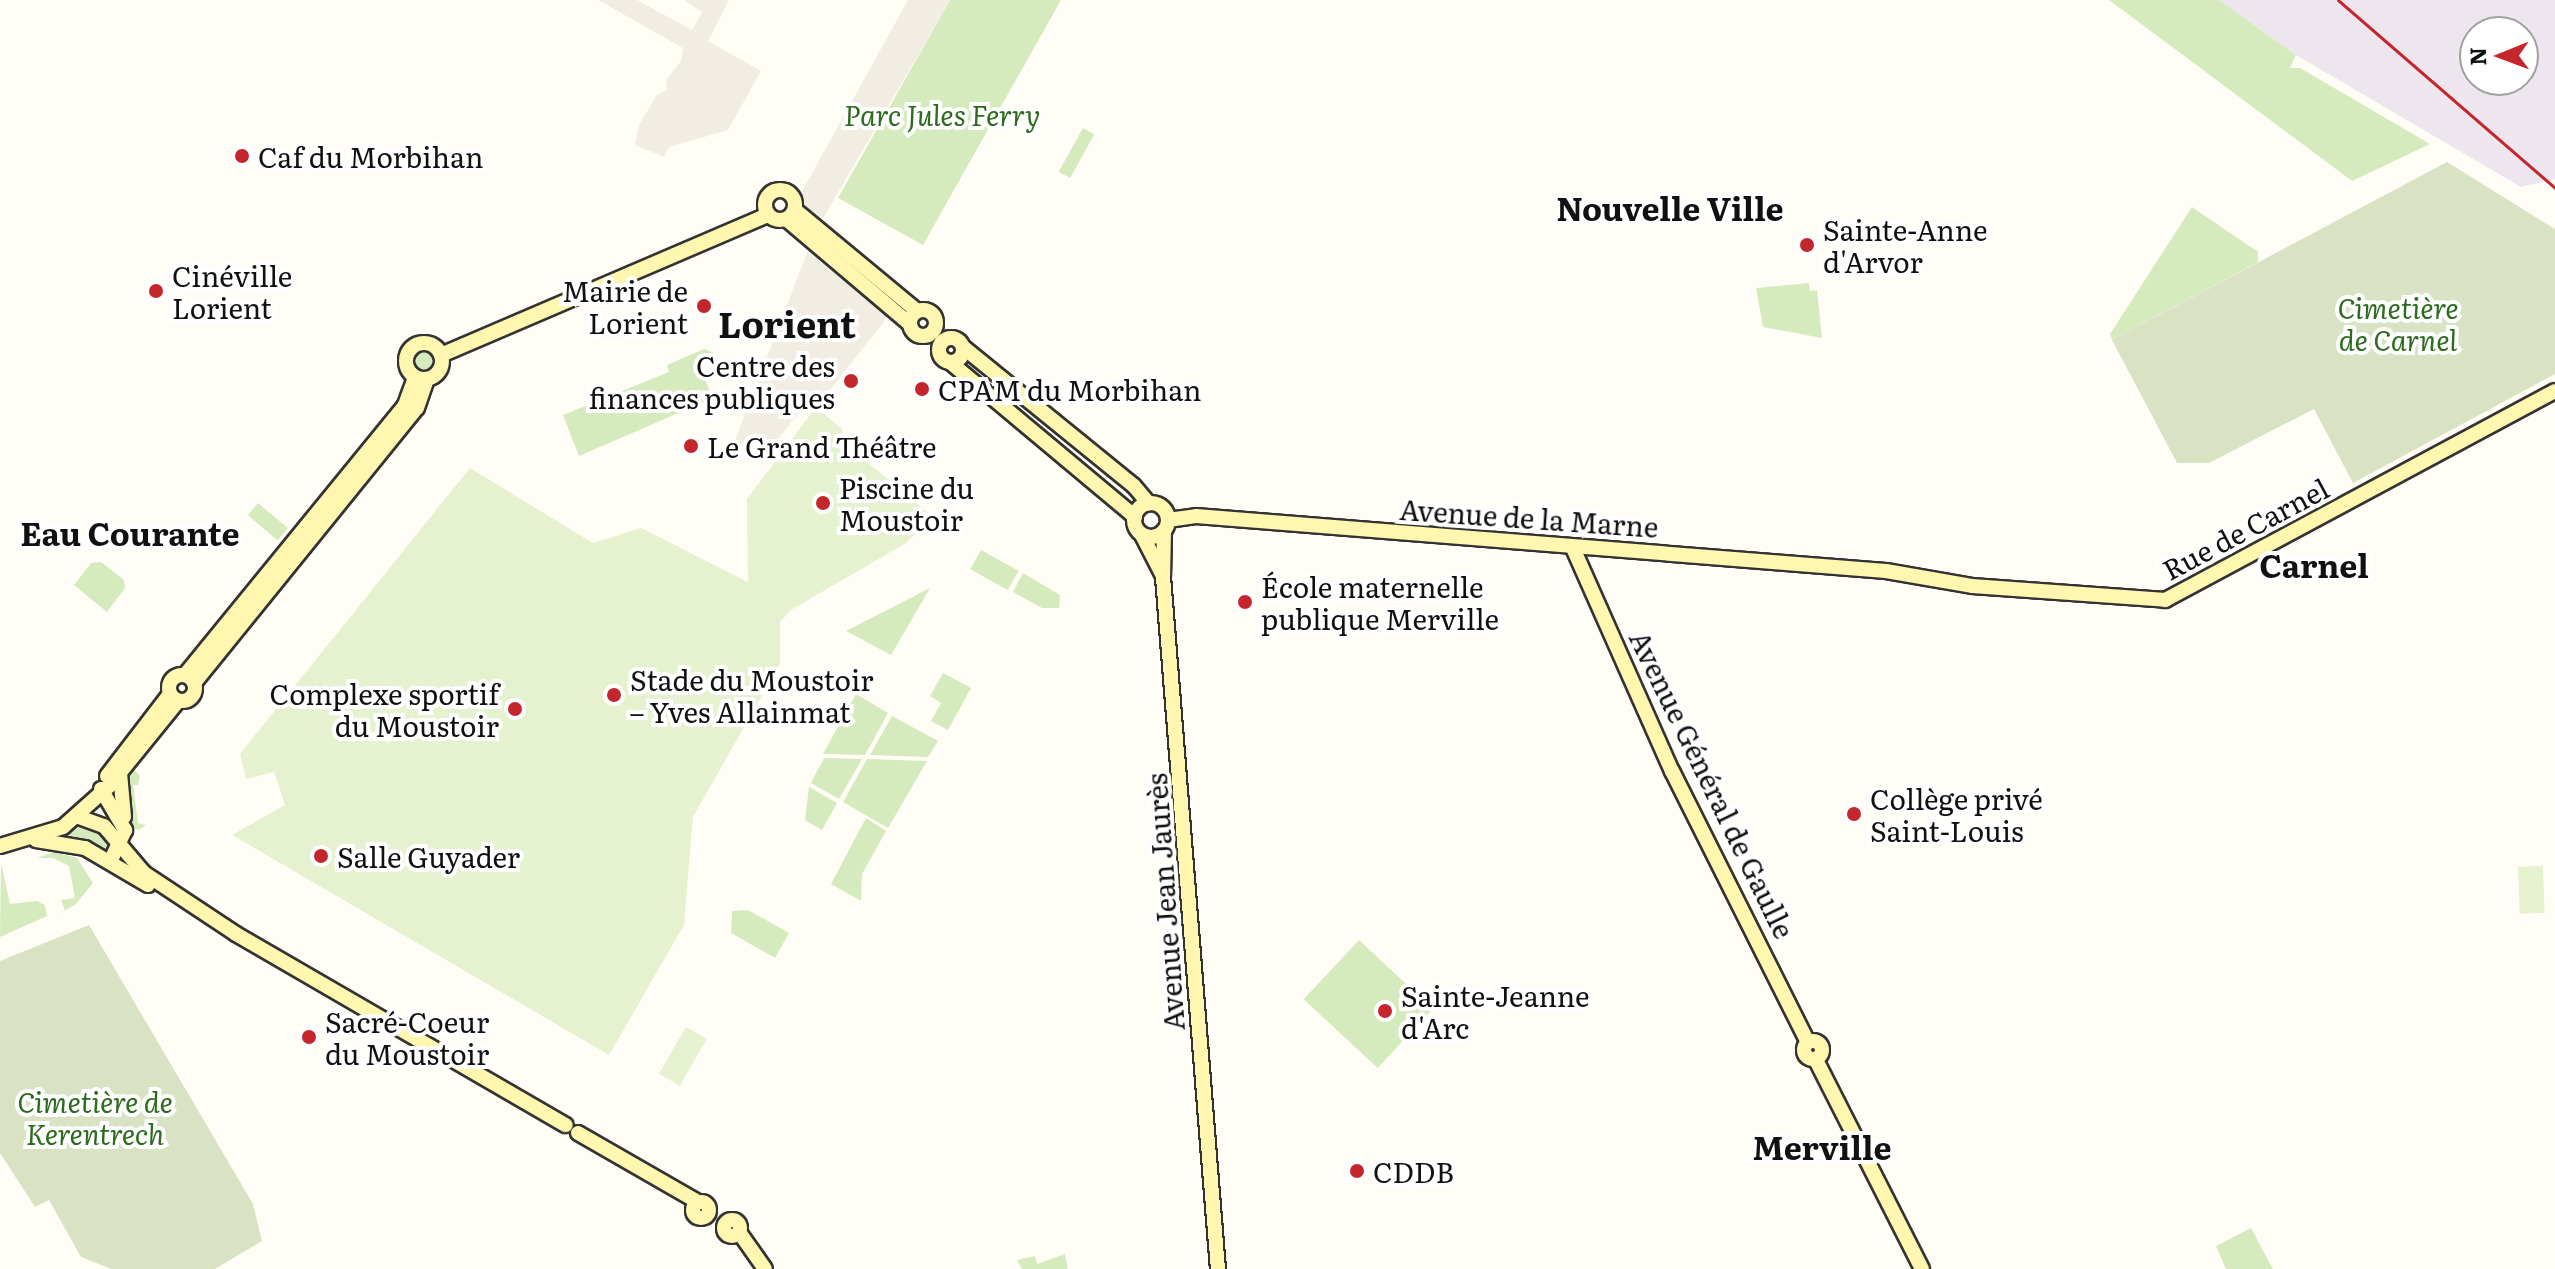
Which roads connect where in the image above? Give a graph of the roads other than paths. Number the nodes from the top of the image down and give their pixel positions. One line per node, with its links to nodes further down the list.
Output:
1 (768, 215): 2 (main road); 2 (main road); 8 (main road)
2 (790, 215): 3 (main road)
3 (913, 318): 4 (main road); 4 (main road)
4 (929, 331): 5 (main road); 7 (main road)
5 (950, 338): 6 (main road); 7 (main road)
6 (963, 347): 9 (main road); 12 (main road)
7 (939, 350): 9 (main road)
8 (441, 355): 10 (main road); 10 (main road)
9 (951, 363): 13 (main road)
10 (421, 378): 19 (main road)
11 (2555, 391): 17 (main road, Rue de Carnel)
12 (1149, 504): 13 (main road); 14 (main road)
13 (1135, 517): 15 (main road)
14 (1166, 525): 15 (main road); 16 (main road, Avenue de la Marne); 18 (main road, Avenue Jean Jaurès)
15 (1142, 535): 18 (main road, Avenue Jean Jaurès)
16 (1573, 548): 17 (main road, Avenue de la Marne); 31 (main road, Avenue Général de Gaulle)
17 (1886, 571)
18 (1163, 577): 30 (main road, Avenue Jean Jaurès)
19 (190, 679): 20 (main road); 20 (main road)
20 (174, 697): 21 (main road); 22 (main road)
21 (120, 773): 22 (main road); 24 (main road)
22 (101, 789): 23 (main road); 24 (main road)
23 (76, 816): 24 (main road); 25 (main road)
24 (124, 839): 27 (main road); 28 (main road)
25 (28, 840): 26 (main road); 27 (main road)
26 (2, 844)
27 (110, 862): 28 (main road)
28 (185, 900): 29 (main road)
29 (765, 1269)
30 (1218, 1269)
31 (1922, 1269)

